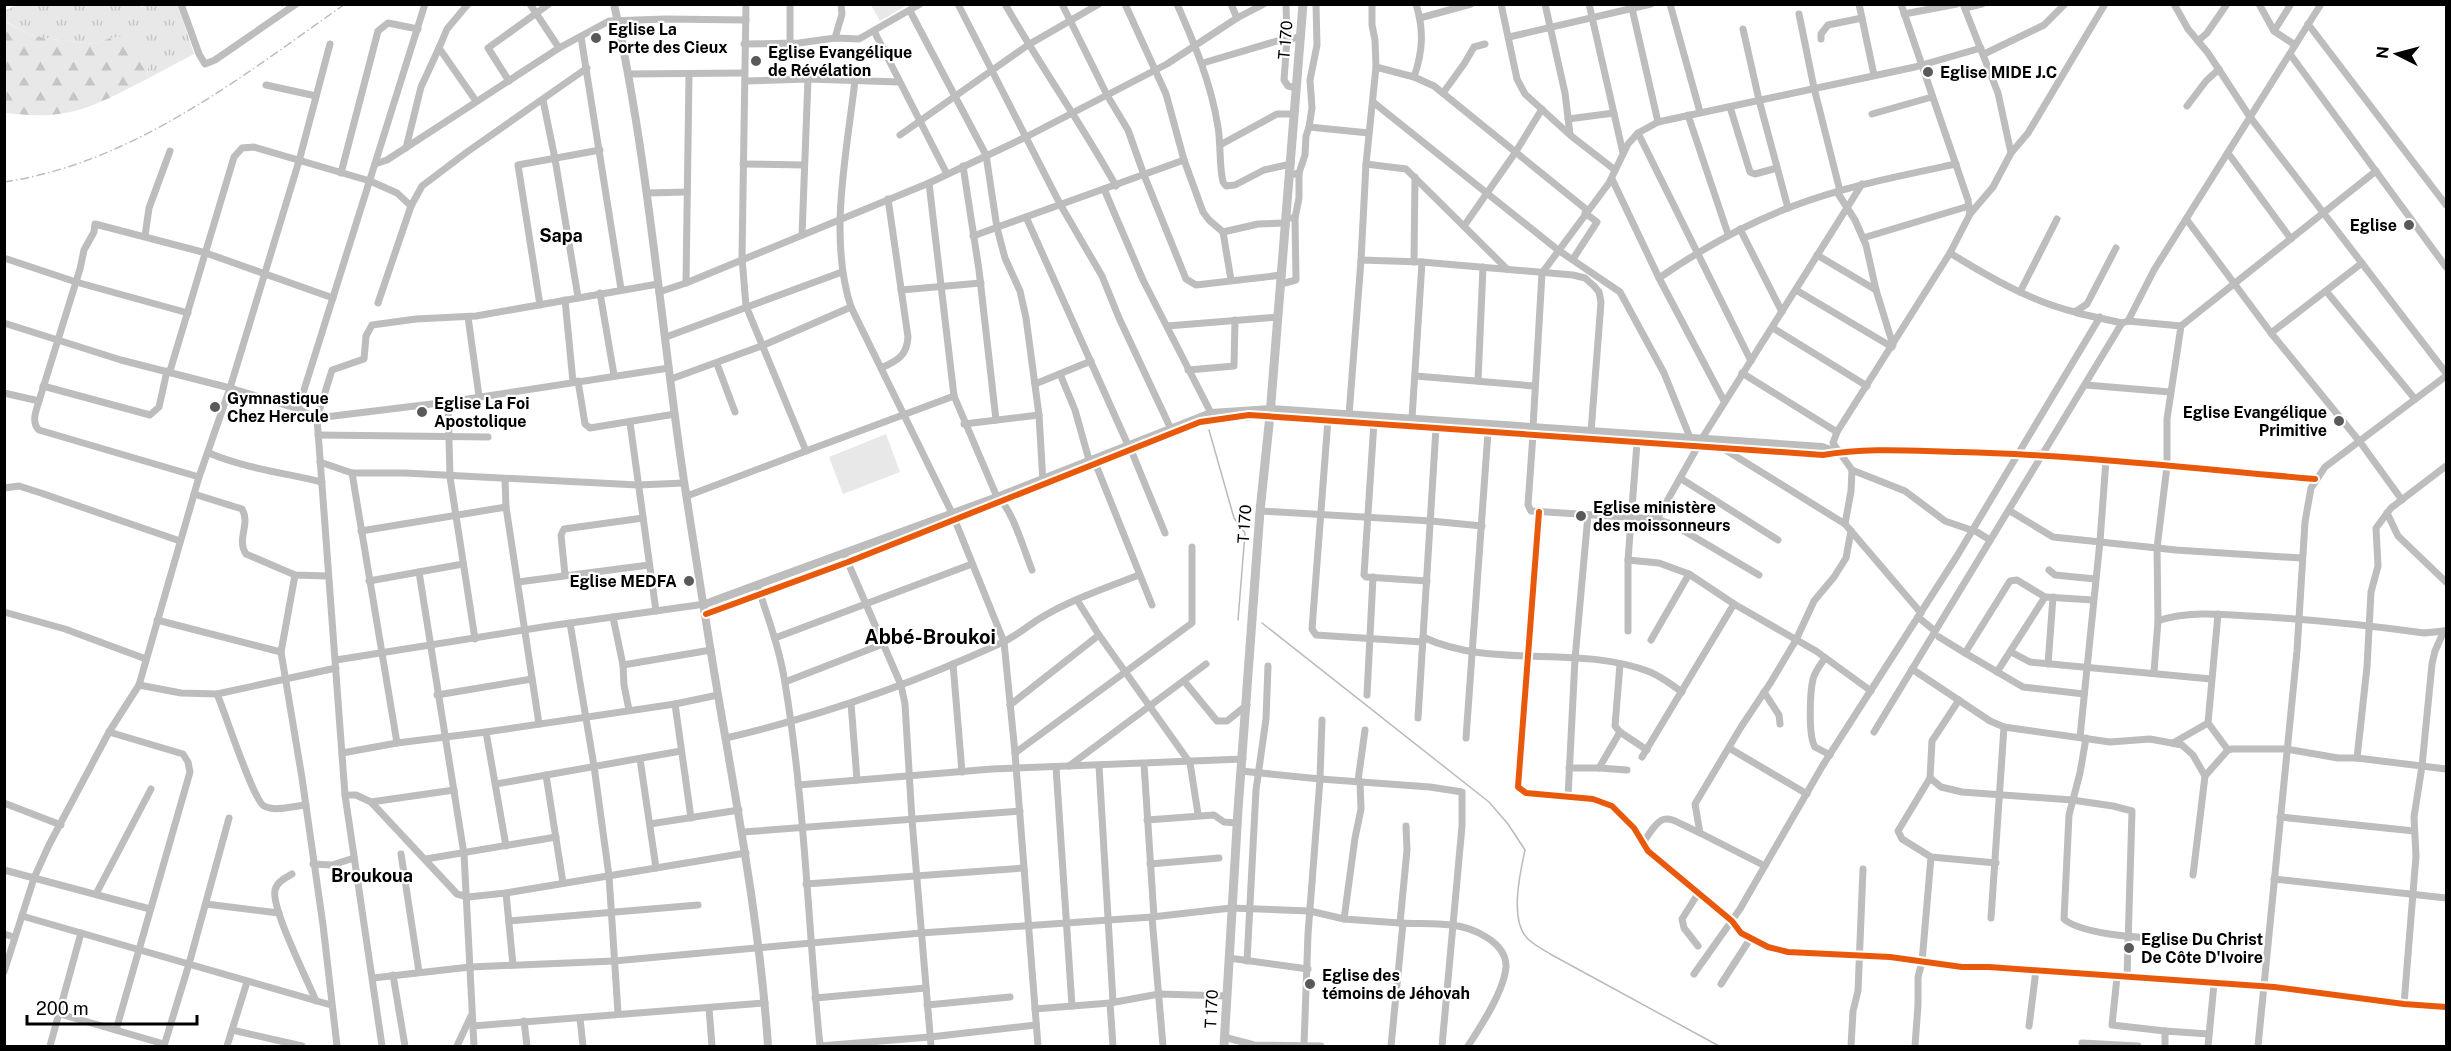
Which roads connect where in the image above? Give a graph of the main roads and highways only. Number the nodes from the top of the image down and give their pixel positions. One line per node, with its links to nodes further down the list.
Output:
1 (1304, 4): 2 (main road, T 170)
2 (1224, 1042)

